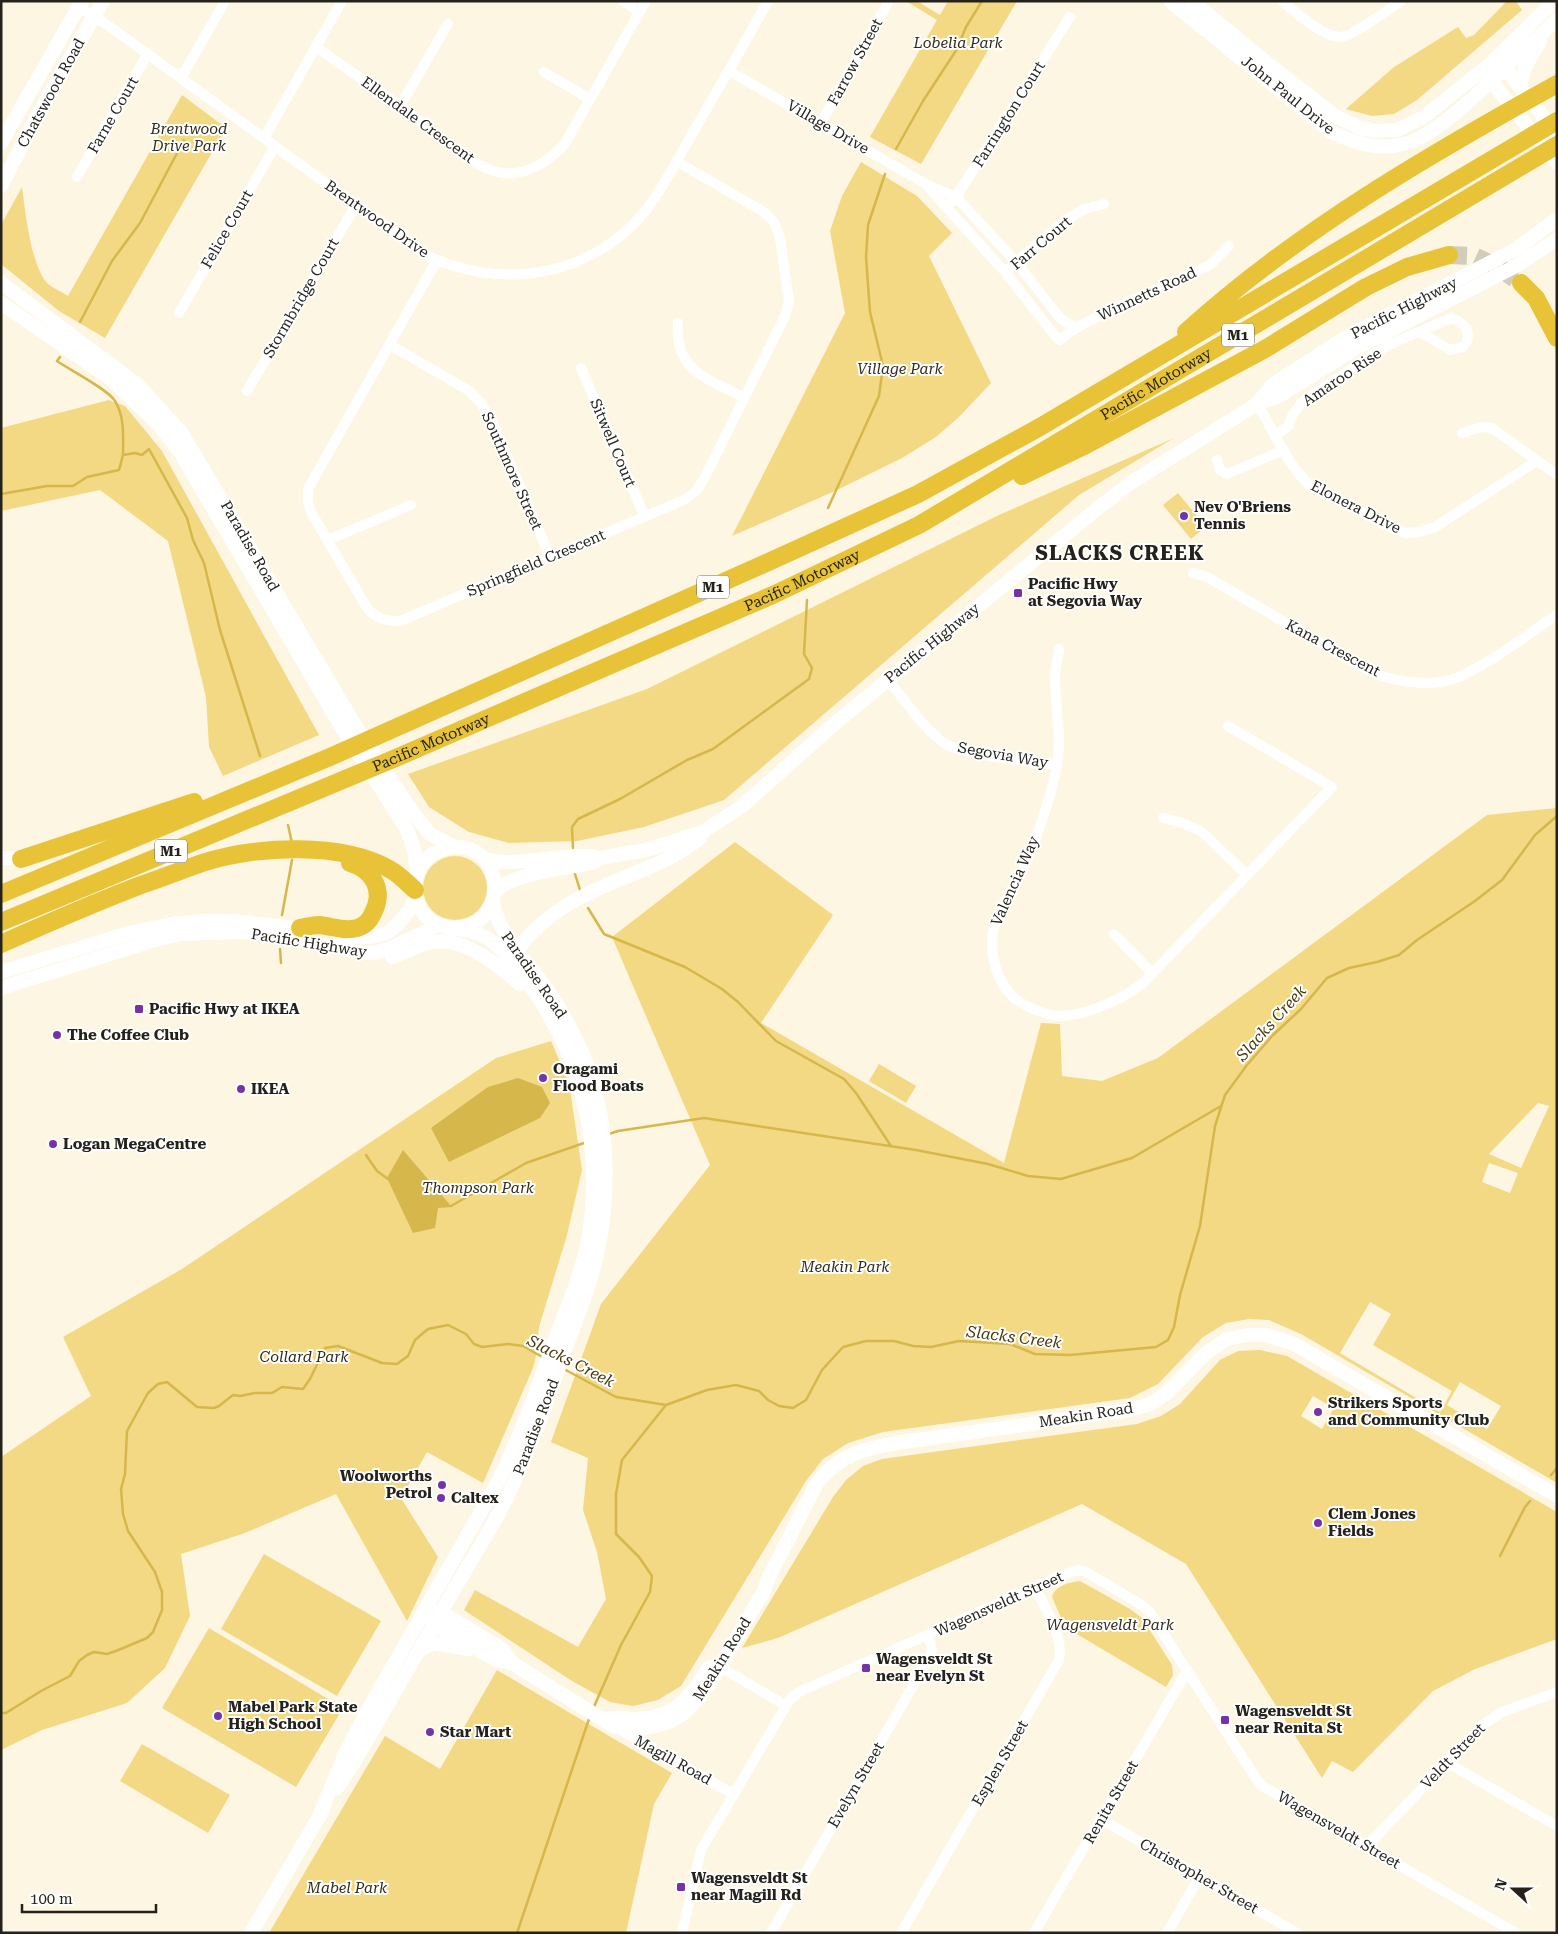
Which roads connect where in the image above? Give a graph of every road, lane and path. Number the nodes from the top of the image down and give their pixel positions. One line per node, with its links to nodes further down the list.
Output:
1 (103, 1): 15 (main road, Chatswood Road)
2 (225, 1): 26 (street)
3 (342, 1): 20 (street)
4 (623, 1): 14 (street)
5 (646, 1): 14 (street, Ellendale Crescent)
6 (768, 1): 24 (street, Brentwood Drive)
7 (889, 1): 33 (street, Farrow Street)
8 (1170, 1): 27 (main road, John Paul Drive)
9 (1192, 1): 22 (main road, John Paul Drive)
10 (1282, 1): 11 (street)
11 (1401, 1)
12 (1549, 3): 22 (main road)
13 (80, 4): 15 (street, Brentwood Drive); 36 (main road, Chatswood Road)
14 (640, 12): 30 (street, Ellendale Crescent)
15 (95, 16): 21 (street, Brentwood Drive); 43 (main road, Chatswood Road)
16 (1070, 17): 44 (street, Farrington Court)
17 (1557, 19): 19 (main road)
18 (448, 24): 31 (street)
19 (1547, 29): 23 (main road); 29 (main road)
20 (316, 47): 31 (street, Ellendale Crescent); 35 (street)
21 (148, 54): 26 (street, Brentwood Drive); 41 (street, Farne Court)
22 (1490, 64): 23 (main road); 27 (main road)
23 (1505, 68): 27 (main road); 29 (main road)
24 (729, 71): 33 (street, Village Drive); 39 (street, Brentwood Drive)
25 (544, 72): 30 (street)
26 (181, 78): 35 (street, Brentwood Drive)
27 (1491, 81): 40 (main road)
28 (1557, 84): 65 (highway)
29 (1521, 87): 34 (main road)
30 (590, 99): 31 (street, Ellendale Crescent)
31 (400, 106)
32 (1557, 121): 65 (highway, Pacific Motorway / M1)
33 (821, 122): 42 (street, Village Drive)
34 (1557, 134)
35 (264, 138): 38 (street, Brentwood Drive)
36 (1, 143)
37 (1557, 145): 78 (highway, Pacific Motorway / M1)
38 (275, 146): 46 (street, Brentwood Drive); 58 (street, Felice Court)
39 (676, 161): 52 (street, Brentwood Drive); 68 (street, Springfield Crescent)
40 (1557, 163)
41 (77, 177)
42 (926, 184): 44 (street, Village Drive); 47 (street, Village Drive)
43 (1, 186)
44 (956, 198): 47 (street, Farrington Court); 53 (street, Village Drive)
45 (1104, 204): 53 (street, Farr Court)
46 (356, 205): 52 (street, Brentwood Drive); 67 (street, Stormbridge Court)
47 (945, 207): 54 (street, Village Drive)
48 (1557, 219): 69 (main road, Pacific Highway)
49 (1557, 239): 69 (main road, Pacific Highway)
50 (1230, 246): 60 (street, Winnetts Road)
51 (1449, 255): 78 (highway)
52 (437, 260): 64 (street, Springfield Crescent)
53 (1017, 263): 54 (street, Farr Court); 60 (street, Village Drive)
54 (1005, 272): 63 (street, Village Drive)
55 (1, 283): 90 (main road, Paradise Road)
56 (1521, 283): 62 (highway)
57 (1, 303): 97 (main road, Paradise Road)
58 (179, 313)
59 (678, 322): 68 (street)
60 (1076, 328): 63 (street, Winnetts Road)
61 (1420, 332): 71 (street, Amaroo Rise)
62 (1557, 338)
63 (1062, 339)
64 (390, 345): 79 (street, Springfield Crescent); 80 (street, Southmore Street)
65 (1158, 357): 86 (highway, Pacific Motorway / M1)
66 (582, 368): 77 (street, Sitwell Court)
67 (247, 391)
68 (743, 397): 77 (street, Springfield Crescent)
69 (1257, 404): 71 (street, Elonera Drive); 84 (main road, Pacific Highway)
70 (1462, 433): 74 (street)
71 (1275, 435): 72 (street, Elonera Drive)
72 (1284, 450): 73 (street); 74 (street, Elonera Drive)
73 (1216, 460)
74 (1537, 461): 75 (street)
75 (1557, 475)
76 (411, 505): 79 (street)
77 (645, 517): 80 (street, Springfield Crescent)
78 (919, 525): 100 (highway, Pacific Motorway / M1)
79 (328, 540): 80 (street, Springfield Crescent)
80 (550, 557)
81 (1193, 573): 82 (street, Kana Crescent)
82 (1557, 615)
83 (1059, 649): 87 (street, Valencia Way)
84 (888, 680): 87 (street, Segovia Way); 89 (main road, Pacific Highway)
85 (1228, 726): 96 (street, Valencia Way)
86 (330, 757): 94 (highway); 98 (highway, Pacific Motorway / M1)
87 (1057, 765): 109 (street, Valencia Way)
88 (1163, 818): 96 (street)
89 (704, 830): 93 (main road, Pacific Highway); 107 (main road)
90 (455, 847): 95 (main road); 97 (main road)
91 (325, 852): 97 (highway); 102 (highway); 105 (highway)
92 (1, 858): 94 (main road)
93 (600, 858): 95 (main road, Pacific Highway); 99 (main road, Pacific Highway)
94 (21, 859)
95 (484, 859): 99 (main road)
96 (1246, 875): 109 (street, Valencia Way)
97 (416, 888): 101 (main road); 102 (main road, Pacific Highway)
98 (1, 894)
99 (494, 896): 103 (main road); 107 (main road, Paradise Road)
100 (1, 922)
101 (439, 925): 103 (main road); 106 (main road, Pacific Highway)
102 (300, 928): 108 (main road, Pacific Highway)
103 (453, 928): 111 (main road, Paradise Road)
104 (1114, 934): 109 (street)
105 (1, 944)
106 (322, 944): 110 (main road, Pacific Highway); 111 (main road)
107 (517, 950): 112 (main road, Paradise Road)
108 (1, 972)
109 (1152, 973)
110 (1, 988)
111 (538, 999): 112 (main road, Paradise Road)
112 (591, 1103): 113 (main road, Paradise Road)
113 (548, 1378): 116 (main road, Paradise Road); 117 (main road, Paradise Road)
114 (1557, 1496): 122 (main road, Meakin Road)
115 (1036, 1587): 118 (street, Wagensveldt Street); 123 (street, Wagensveldt Street); 137 (street, Esplen Street)
116 (426, 1611): 117 (main road, Meakin Road); 129 (main road, Paradise Road)
117 (438, 1618): 119 (main road, Paradise Road); 120 (main road, Meakin Road); 121 (main road, Meakin Road)
118 (928, 1635): 125 (street, Wagensveldt Street); 136 (street, Evelyn Street)
119 (419, 1650): 120 (main road); 129 (main road, Paradise Road)
120 (482, 1652): 121 (main road, Meakin Road)
121 (512, 1663): 126 (main road, Meakin Road)
122 (716, 1665): 125 (street); 126 (main road, Meakin Road)
123 (1188, 1671): 130 (street, Renita Street); 132 (street, Wagensveldt Street)
124 (1557, 1692): 127 (street, Veldt Street)
125 (785, 1705): 128 (street, Wagensveldt Street)
126 (608, 1722): 128 (street, Magill Road)
127 (1446, 1762): 131 (street); 132 (street, Veldt Street)
128 (733, 1794): 135 (street, Wagensveldt Street)
129 (318, 1817): 134 (main road, Paradise Road)
130 (1101, 1819): 133 (street, Christopher Street); 138 (street, Renita Street)
131 (1557, 1826)
132 (1367, 1846): 141 (street, Wagensveldt Street)
133 (1200, 1876): 139 (street); 140 (street, Christopher Street)
134 (252, 1933)
135 (682, 1933)
136 (770, 1933)
137 (901, 1933)
138 (1034, 1933)
139 (1167, 1933)
140 (1297, 1933)
141 (1516, 1933)

